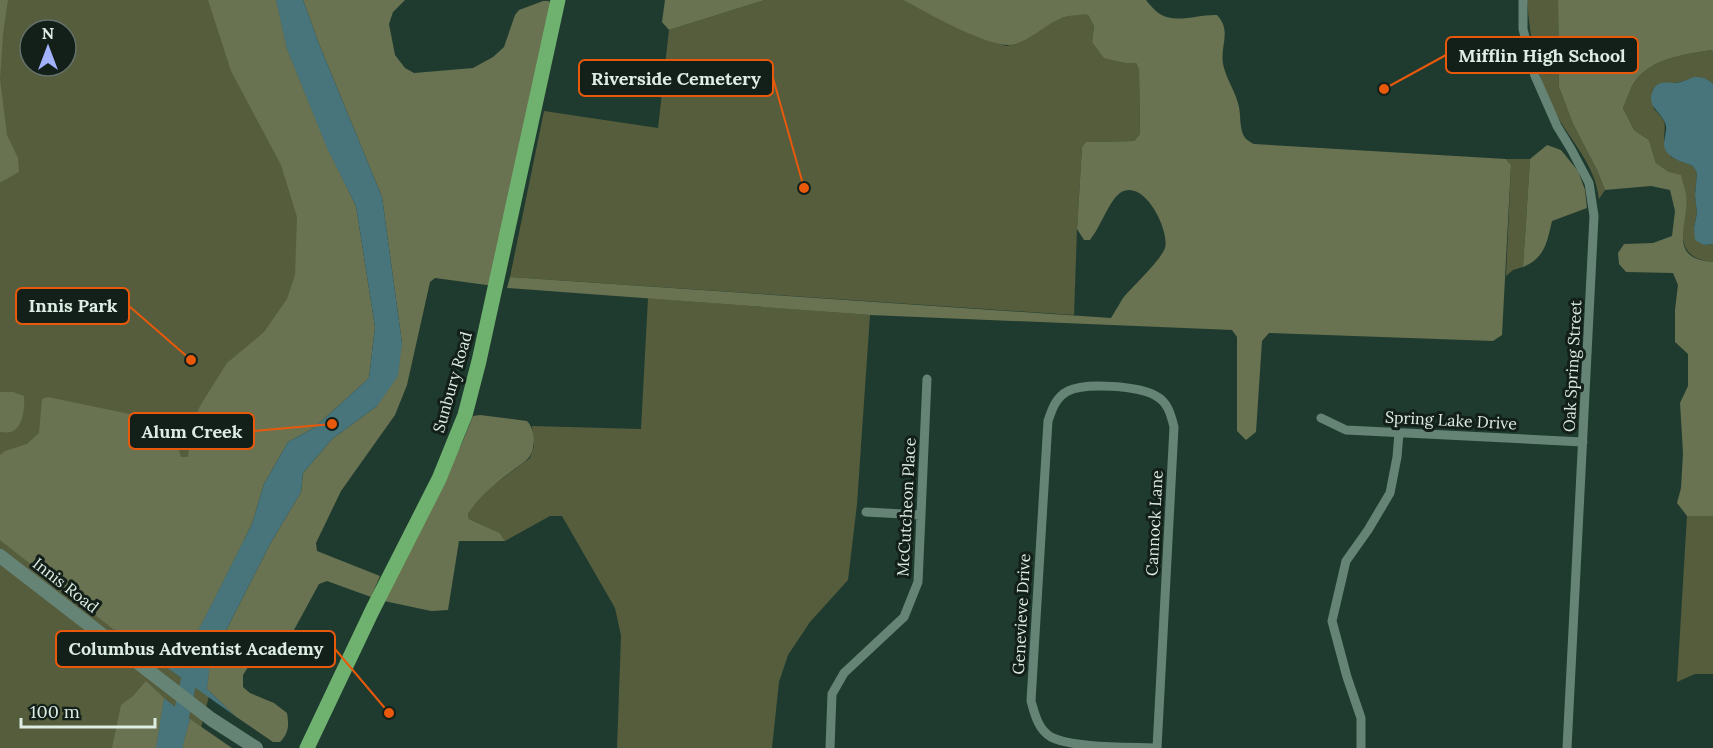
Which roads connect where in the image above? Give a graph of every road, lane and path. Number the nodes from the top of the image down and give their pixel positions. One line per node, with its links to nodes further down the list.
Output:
1 (558, 0): 12 (main road, Sunbury Road)
2 (1522, 0): 7 (street, Oak Spring Street)
3 (927, 379): 9 (street, McCutcheon Place)
4 (1068, 391): 14 (street, Cannock Lane); 14 (street, Genevieve Drive)
5 (1321, 418): 6 (street, Spring Lake Drive)
6 (1399, 433): 7 (street, Spring Lake Drive); 15 (street)
7 (1583, 442): 16 (street, Oak Spring Street)
8 (866, 512): 9 (street)
9 (921, 515): 13 (street, McCutcheon Place)
10 (0, 556): 11 (main road, Innis Road)
11 (256, 748)
12 (307, 748)
13 (830, 748)
14 (1155, 748)
15 (1361, 748)
16 (1567, 748)

